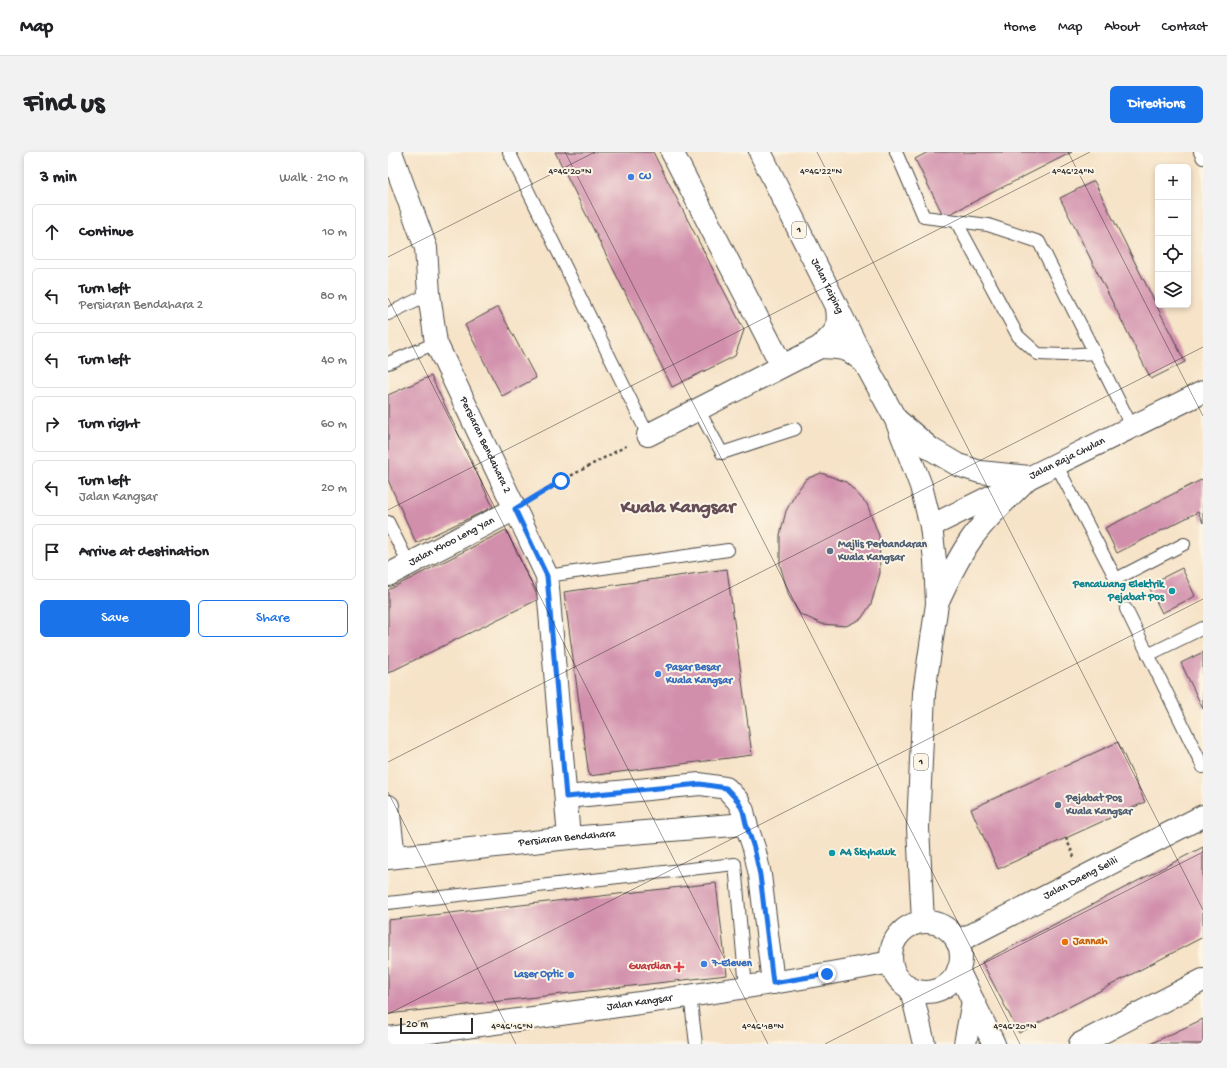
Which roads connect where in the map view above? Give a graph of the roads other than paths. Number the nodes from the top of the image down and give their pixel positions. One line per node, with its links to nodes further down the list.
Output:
1 (391, 152): 9 (main road, Persiaran Bendahara 2)
2 (509, 152): 23 (lane)
3 (672, 152): 17 (main road)
4 (760, 152): 10 (main road, Jalan Taiping / 1)
5 (896, 152): 8 (lane)
6 (1200, 152): 7 (lane)
7 (1203, 158)
8 (956, 221): 14 (lane); 14 (lane)
9 (428, 294): 11 (lane); 12 (main road, Persiaran Bendahara 2)
10 (837, 308): 13 (main road); 16 (main road, Jalan Taiping / 1)
11 (388, 314)
12 (436, 343): 15 (lane); 26 (main road, Persiaran Bendahara 2)
13 (820, 347): 16 (main road); 17 (main road)
14 (1095, 353): 21 (lane)
15 (388, 363)
16 (865, 363): 20 (main road, Jalan Taiping / 1)
17 (782, 366): 19 (main road)
18 (1203, 392): 21 (main road, Jalan Raja Chulan)
19 (698, 409): 22 (lane); 23 (main road)
20 (896, 420): 25 (main road); 28 (main road, 1)
21 (1132, 427): 24 (main road, Jalan Raja Chulan)
22 (795, 429)
23 (648, 435)
24 (1056, 464): 25 (main road, Jalan Raja Chulan); 29 (lane)
25 (1029, 478): 28 (main road, Jalan Raja Chulan); 34 (main road)
26 (515, 509): 31 (main road, Jalan Khoo Leng Yan); 33 (main road, Persiaran Bendahara 2)
27 (388, 522): 31 (lane)
28 (931, 526): 34 (main road, 1)
29 (1184, 544)
30 (728, 550): 33 (lane)
31 (409, 564): 32 (main road, Jalan Khoo Leng Yan)
32 (388, 575)
33 (547, 576): 39 (main road, Persiaran Bendahara 2)
34 (937, 604): 46 (main road, 1)
35 (1126, 609): 37 (lane)
36 (1203, 628): 37 (lane)
37 (1148, 655): 38 (lane)
38 (1203, 767)
39 (566, 797): 42 (main road); 43 (main road, Persiaran Bendahara 2)
40 (388, 806): 44 (main road)
41 (1203, 816): 47 (main road, Jalan Daeng Selili)
42 (746, 824): 43 (main road, Persiaran Bendahara); 51 (main road)
43 (569, 838): 44 (main road, Persiaran Bendahara)
44 (391, 858)
45 (388, 903): 52 (lane)
46 (924, 921): 47 (main road); 48 (main road)
47 (957, 942): 49 (main road)
48 (891, 962): 51 (main road, Jalan Kangsar); 53 (main road)
49 (958, 970): 53 (main road); 55 (main road)
50 (1203, 980): 61 (main road)
51 (773, 983): 52 (main road, Jalan Kangsar)
52 (746, 988): 54 (main road, Jalan Kangsar)
53 (911, 989): 58 (main road)
54 (690, 995): 56 (main road, Jalan Kangsar); 57 (lane)
55 (973, 1001): 59 (main road); 60 (main road)
56 (388, 1038)
57 (696, 1044)
58 (924, 1044)
59 (966, 1044)
60 (994, 1044)
61 (1080, 1044)

